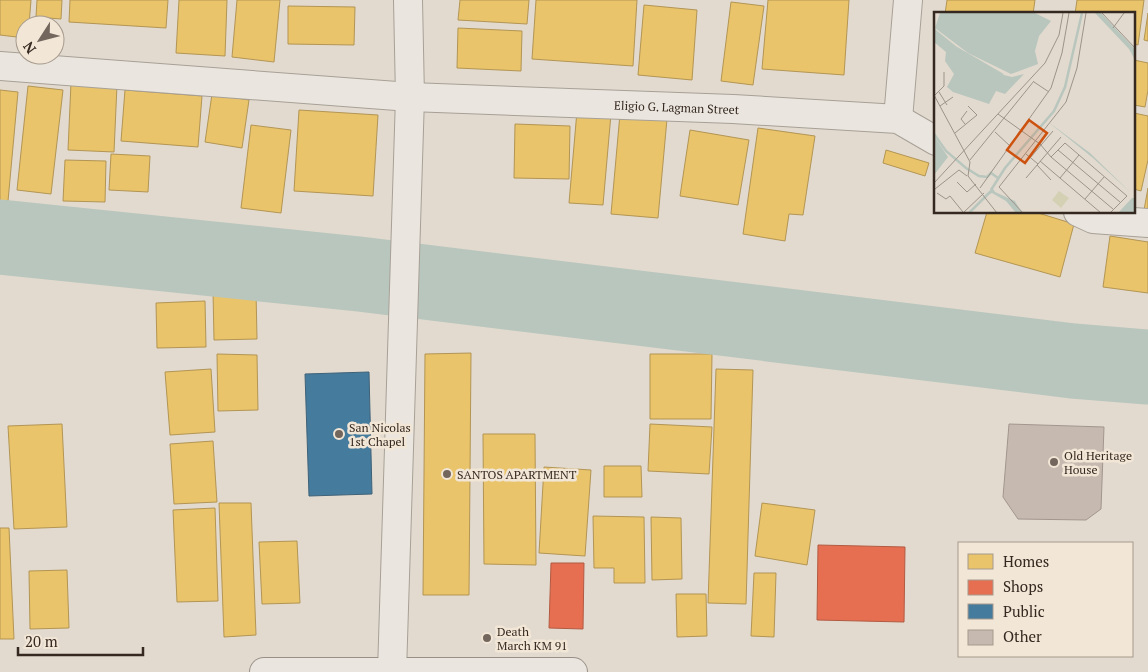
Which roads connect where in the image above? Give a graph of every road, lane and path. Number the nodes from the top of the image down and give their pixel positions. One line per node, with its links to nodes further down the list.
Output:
1 (408, 0): 4 (street)
2 (908, 0): 5 (street)
3 (0, 66): 4 (street, Eligio G. Lagman Street)
4 (410, 97): 5 (street, Eligio G. Lagman Street); 9 (street)
5 (898, 119): 6 (street, Eligio G. Lagman Street)
6 (934, 140)
7 (1082, 214): 8 (street)
8 (1148, 223)
9 (392, 671): 10 (street); 11 (street)
10 (264, 672)
11 (573, 672)

